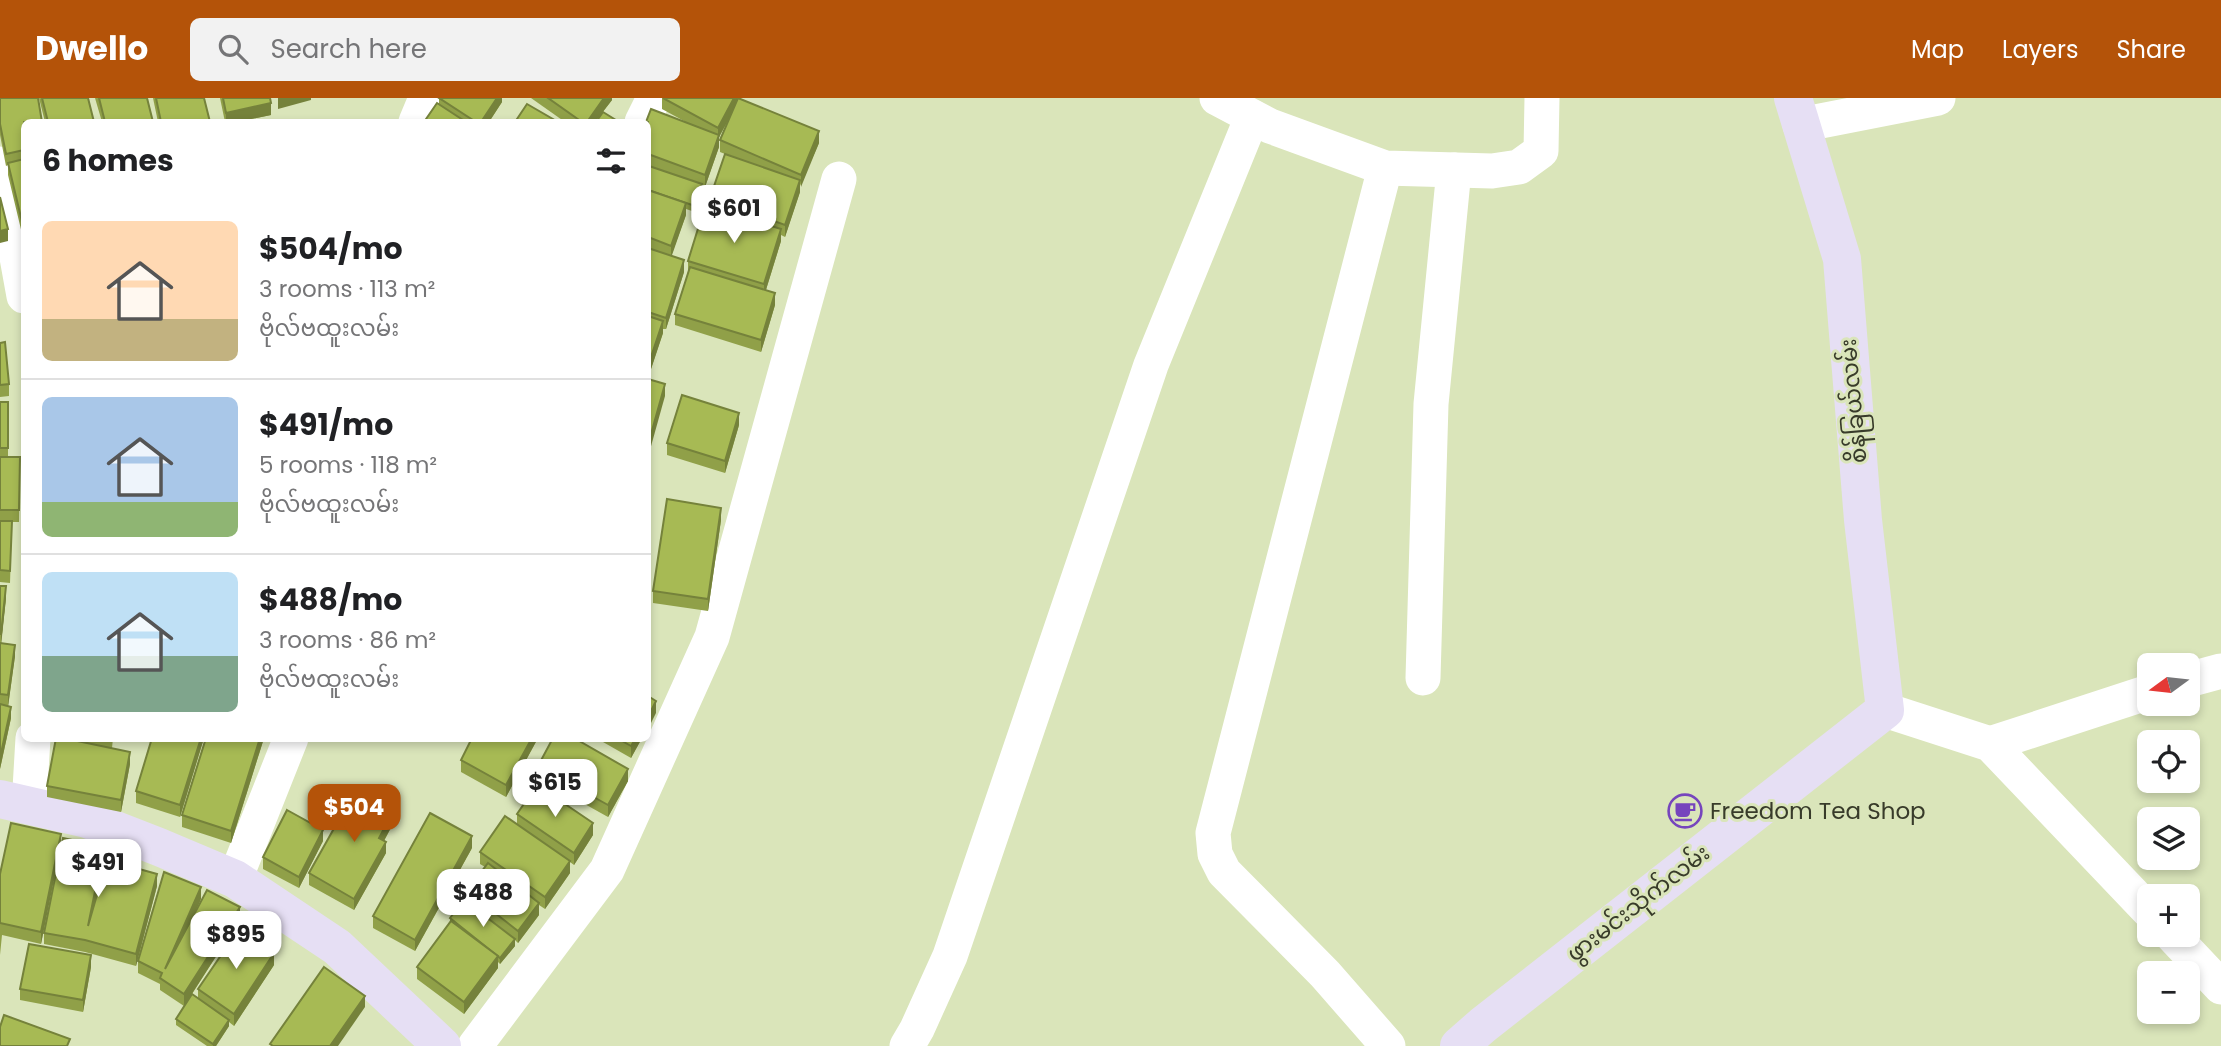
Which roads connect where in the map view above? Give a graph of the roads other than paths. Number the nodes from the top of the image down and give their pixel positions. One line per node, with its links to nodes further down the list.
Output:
1 (426, 98): 8 (street)
2 (654, 98): 9 (street)
3 (1217, 98): 7 (street)
4 (1542, 98): 12 (street)
5 (1938, 98): 6 (street)
6 (1796, 112): 19 (street, စိန်ခြယ်လမ်း)
7 (1252, 117): 11 (street); 28 (street)
8 (417, 119)
9 (644, 119)
10 (0, 164): 14 (street)
11 (1385, 168): 12 (street); 31 (street)
12 (1454, 170): 17 (street)
13 (839, 179): 30 (street)
14 (21, 271)
15 (2221, 671): 16 (street)
16 (2200, 677)
17 (1423, 678)
18 (2137, 696): 22 (street)
19 (1885, 710): 22 (street); 32 (street, ဖွားမင်းသိုက်လမ်း)
20 (32, 742): 23 (street)
21 (289, 742): 24 (street)
22 (1990, 744): 25 (street)
23 (15, 803): 24 (street)
24 (235, 879): 29 (street)
25 (2137, 898)
26 (2183, 947): 27 (street)
27 (2221, 987)
28 (922, 1040)
29 (442, 1046)
30 (475, 1046)
31 (1388, 1046)
32 (1459, 1046)

